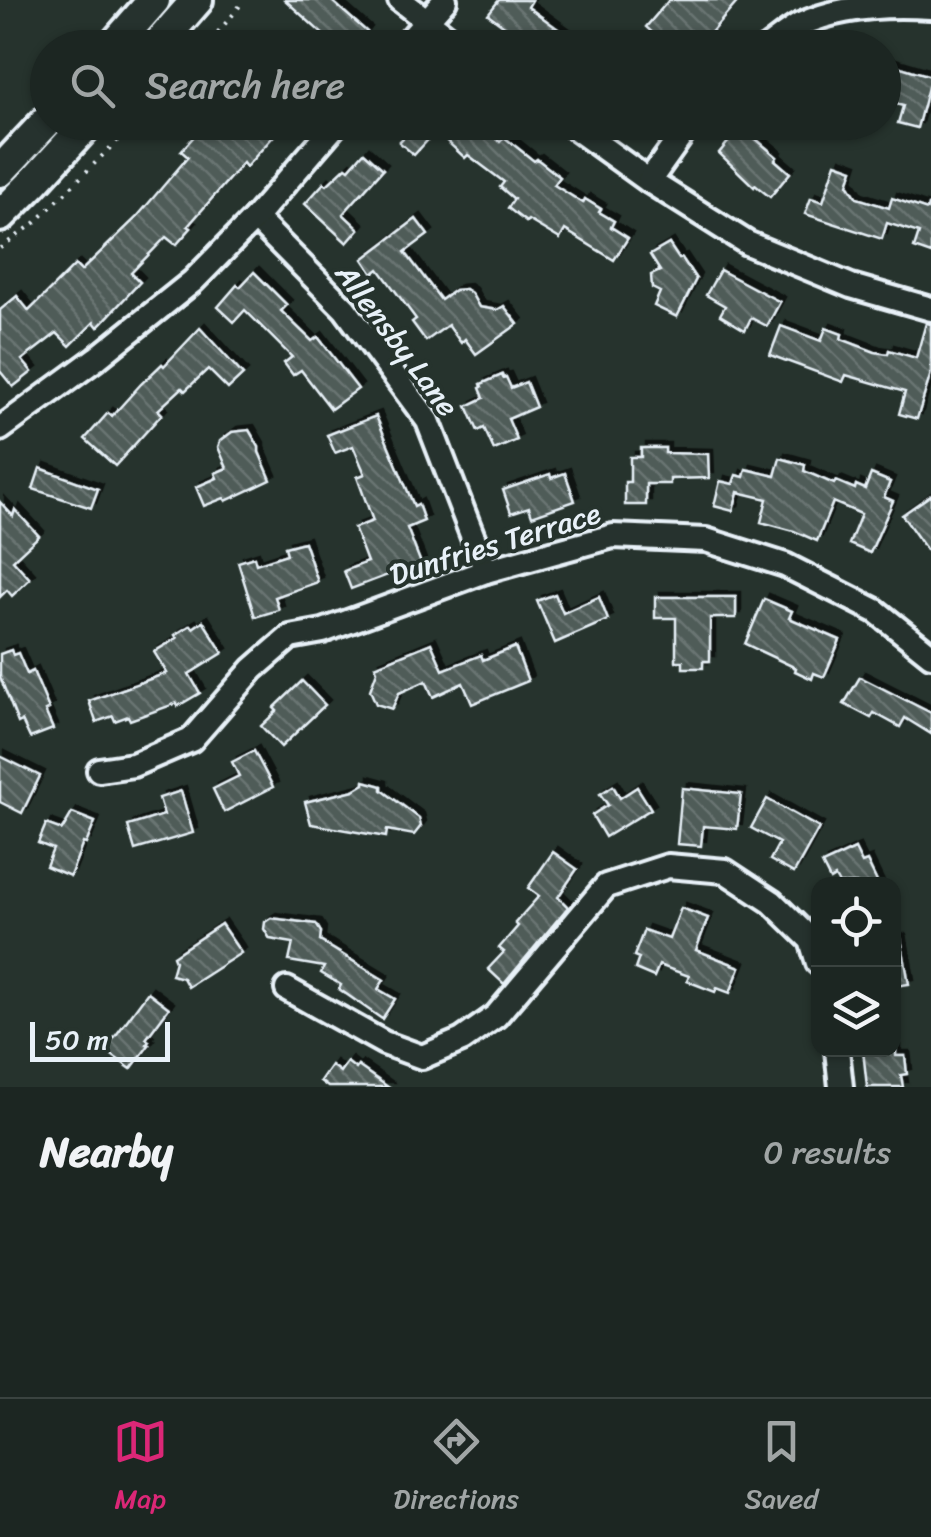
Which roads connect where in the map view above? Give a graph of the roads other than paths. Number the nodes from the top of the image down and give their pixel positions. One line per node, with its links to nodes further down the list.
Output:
1 (154, 0): 7 (main road)
2 (196, 0): 8 (main road)
3 (400, 0): 6 (street)
4 (446, 0): 6 (street)
5 (931, 8): 11 (street)
6 (426, 22): 9 (street); 10 (street)
7 (128, 30)
8 (170, 30)
9 (419, 30)
10 (437, 30)
11 (793, 30)
12 (30, 139): 17 (main road)
13 (73, 140): 19 (main road)
14 (322, 140): 20 (street)
15 (592, 140): 18 (street)
16 (678, 140): 18 (street)
17 (0, 171)
18 (650, 181): 21 (street)
19 (0, 216)
20 (255, 218): 22 (street); 23 (street, Allensby Lane)
21 (931, 309)
22 (0, 429)
23 (486, 571): 24 (street, Dunfries Terrace); 25 (street, Dunfries Terrace)
24 (931, 655)
25 (99, 770)
26 (811, 940): 27 (street)
27 (287, 989)
28 (838, 1057): 29 (street)
29 (840, 1087)

